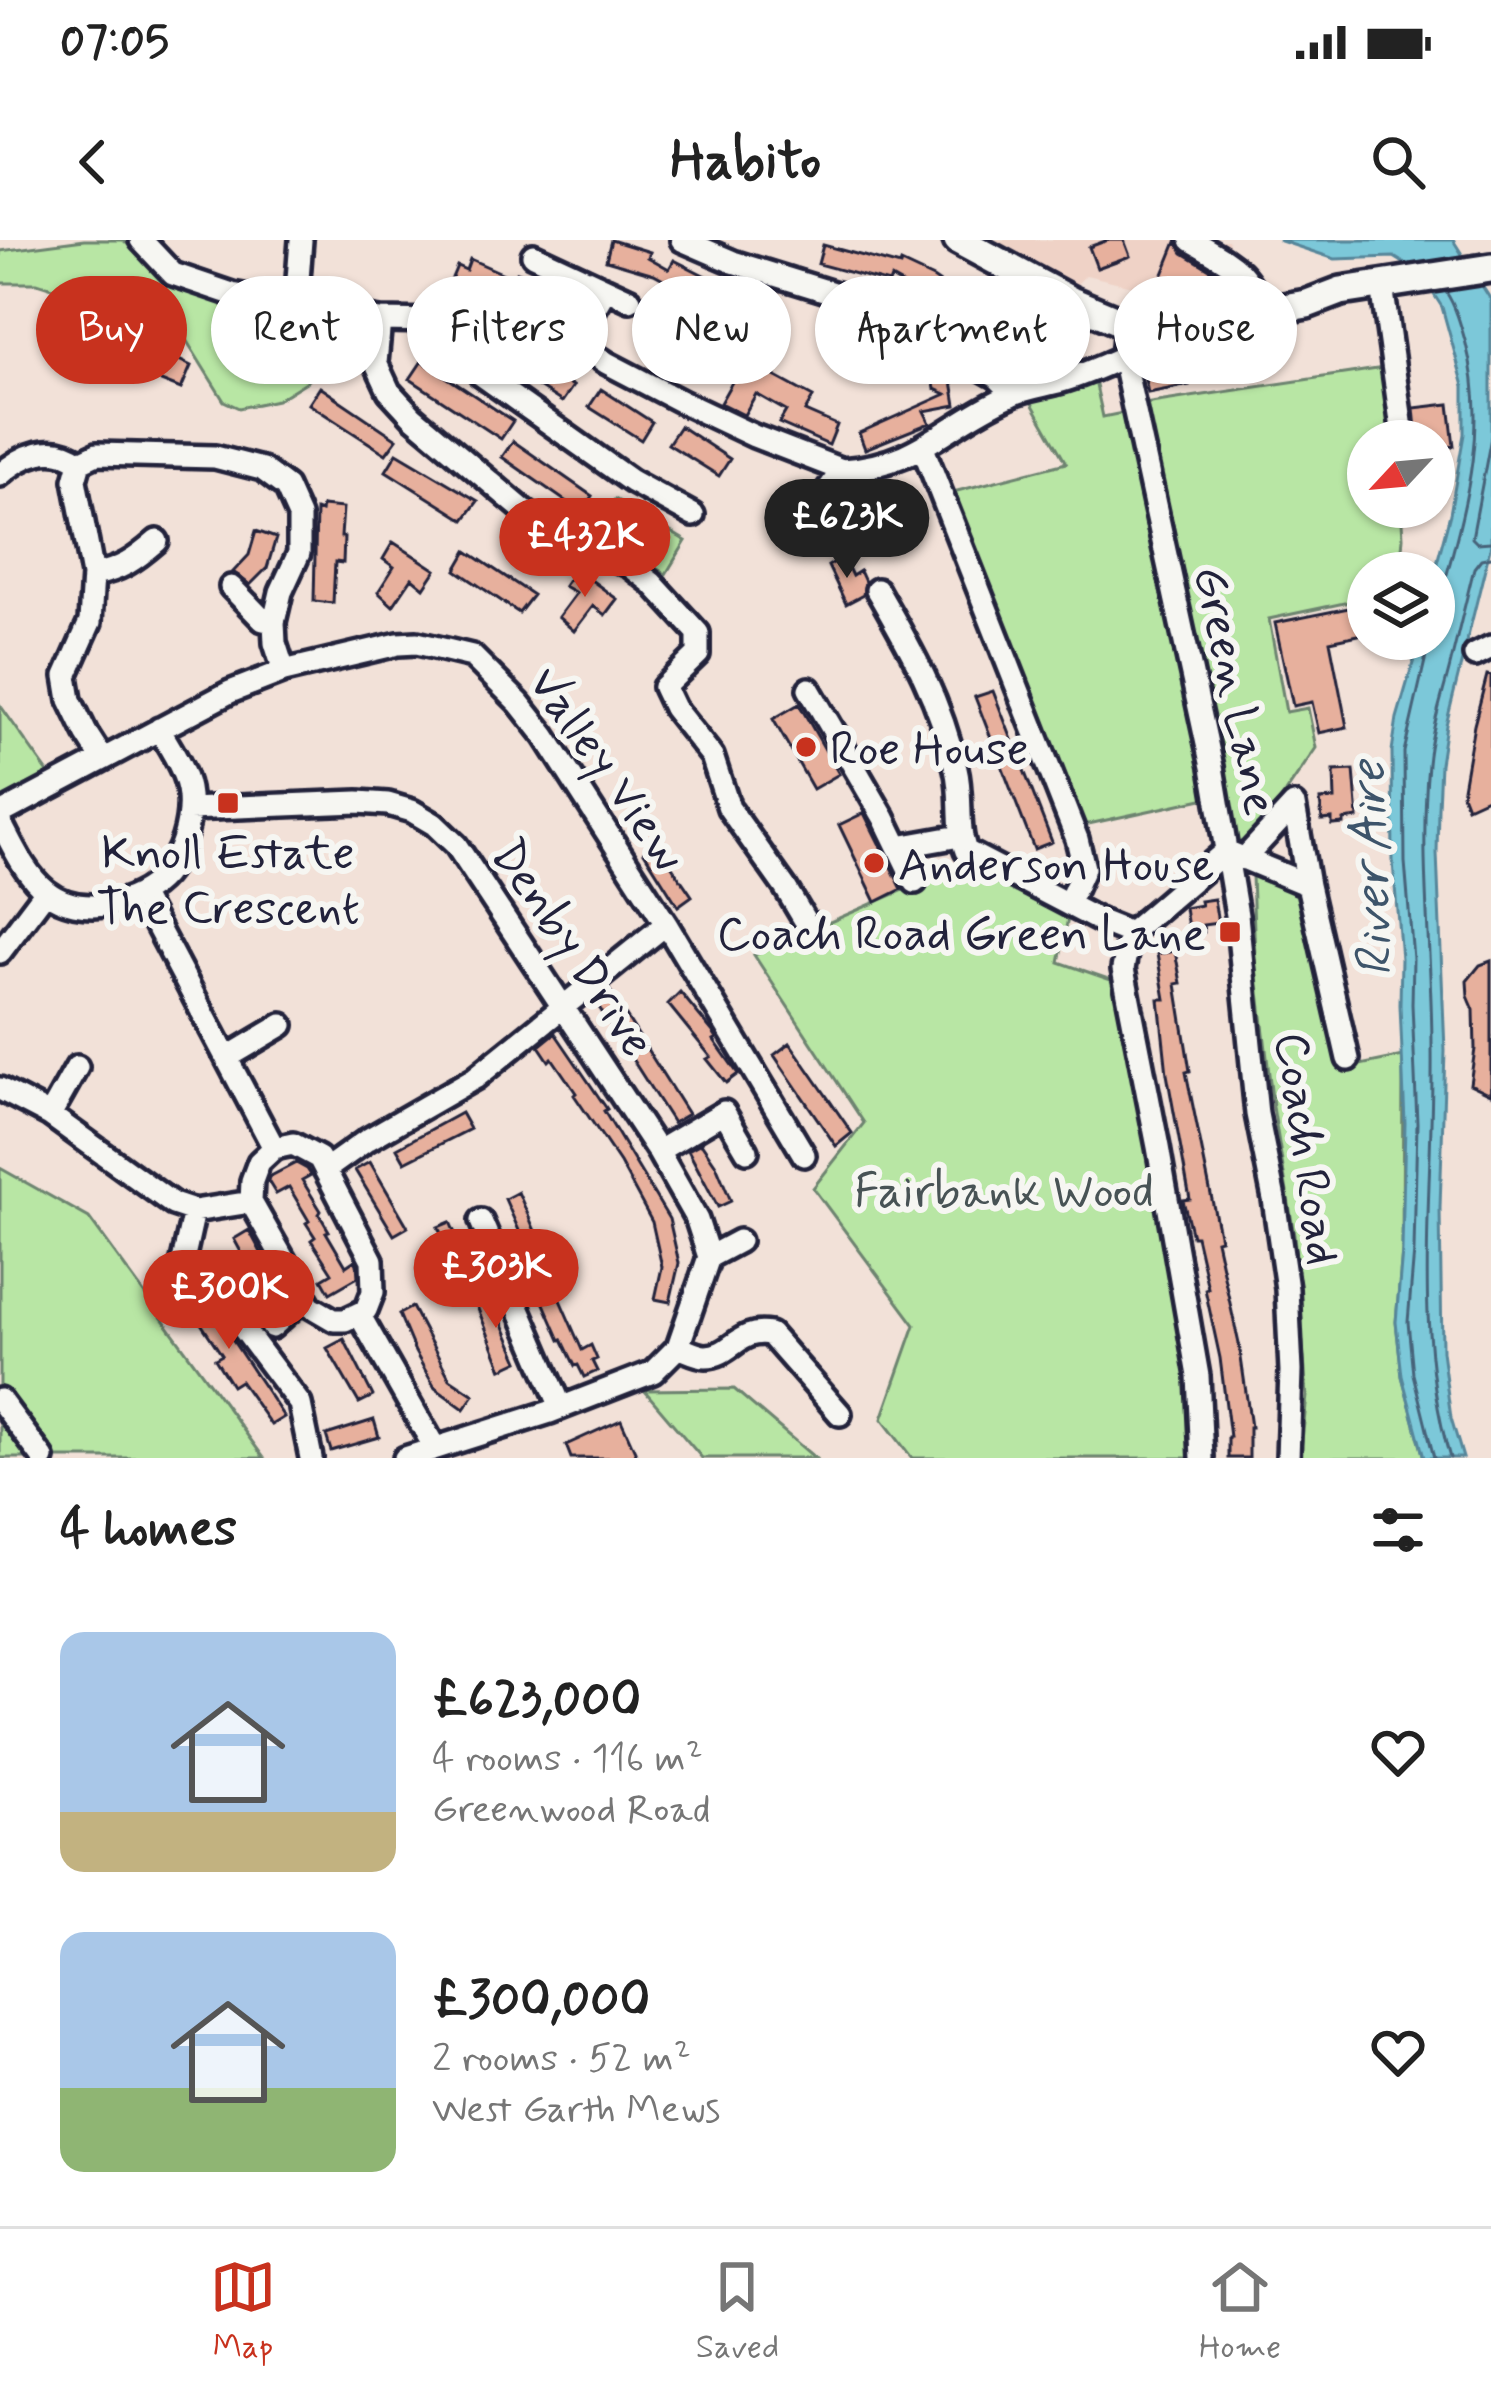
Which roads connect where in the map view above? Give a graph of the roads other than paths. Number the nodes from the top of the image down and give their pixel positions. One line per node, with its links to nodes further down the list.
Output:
1 (140, 240): 12 (street)
2 (301, 240): 8 (street)
3 (682, 240): 6 (street)
4 (958, 240): 18 (main road)
5 (1191, 240): 10 (street)
6 (709, 245): 13 (street)
7 (533, 255): 9 (street)
8 (298, 276)
9 (578, 276)
10 (1247, 276)
11 (1486, 278): 15 (main road)
12 (211, 287)
13 (815, 287)
14 (608, 290): 16 (street)
15 (1392, 292): 17 (main road); 26 (street)
16 (630, 300)
17 (1297, 306)
18 (1114, 319)
19 (1114, 361): 25 (street)
20 (608, 364): 29 (street)
21 (383, 379): 54 (street)
22 (494, 384): 33 (street)
23 (1004, 384): 25 (street)
24 (1129, 384): 48 (street, Green Lane)
25 (1013, 393): 27 (street)
26 (1401, 420)
27 (923, 448): 29 (street); 53 (street)
28 (80, 462): 30 (street); 36 (street); 39 (street)
29 (842, 470): 31 (street)
30 (0, 475)
31 (824, 497): 32 (street); 34 (street)
32 (793, 512)
33 (693, 515)
34 (838, 526)
35 (157, 542): 36 (street)
36 (93, 575): 43 (street)
37 (231, 587): 39 (street)
38 (877, 590): 46 (street)
39 (274, 622): 40 (street)
40 (284, 671): 42 (street, Valley View); 55 (street, Valley View)
41 (809, 689): 47 (street)
42 (159, 729): 43 (street); 44 (street)
43 (102, 758): 45 (street)
44 (189, 809): 52 (street); 58 (street, Denby Drive)
45 (0, 818): 51 (street)
46 (960, 836): 47 (street); 53 (street)
47 (898, 847): 49 (street)
48 (1235, 855): 50 (street); 50 (street); 56 (street, Green Lane); 89 (street, Coach Road)
49 (915, 882)
50 (1308, 885): 61 (street)
51 (46, 891): 52 (street); 57 (street)
52 (140, 894): 60 (street)
53 (1068, 904): 56 (street)
54 (804, 919)
55 (666, 924): 58 (street); 68 (street, Valley View)
56 (1120, 935): 88 (street)
57 (0, 952)
58 (562, 1008): 66 (street, Denby Drive); 69 (street)
59 (282, 1025): 60 (street)
60 (228, 1057): 65 (street)
61 (1348, 1060)
62 (77, 1067): 64 (street)
63 (0, 1089): 64 (street)
64 (50, 1115): 71 (street)
65 (274, 1148): 69 (street); 70 (street)
66 (658, 1151): 67 (street); 74 (street, Denby Drive)
67 (747, 1151)
68 (804, 1155)
69 (325, 1170): 78 (street)
70 (251, 1202): 71 (street); 77 (street)
71 (194, 1211): 75 (street)
72 (481, 1221): 82 (street)
73 (739, 1240): 74 (street)
74 (709, 1257): 80 (street)
75 (182, 1270)
76 (215, 1292): 86 (street)
77 (304, 1298): 78 (street); 79 (street)
78 (359, 1314): 84 (street)
79 (272, 1328)
80 (678, 1347): 82 (street); 83 (street)
81 (0, 1400): 85 (street)
82 (561, 1407): 84 (street)
83 (840, 1414)
84 (435, 1448): 87 (street)
85 (43, 1458)
86 (311, 1458)
87 (405, 1458)
88 (1202, 1458)
89 (1288, 1458)

